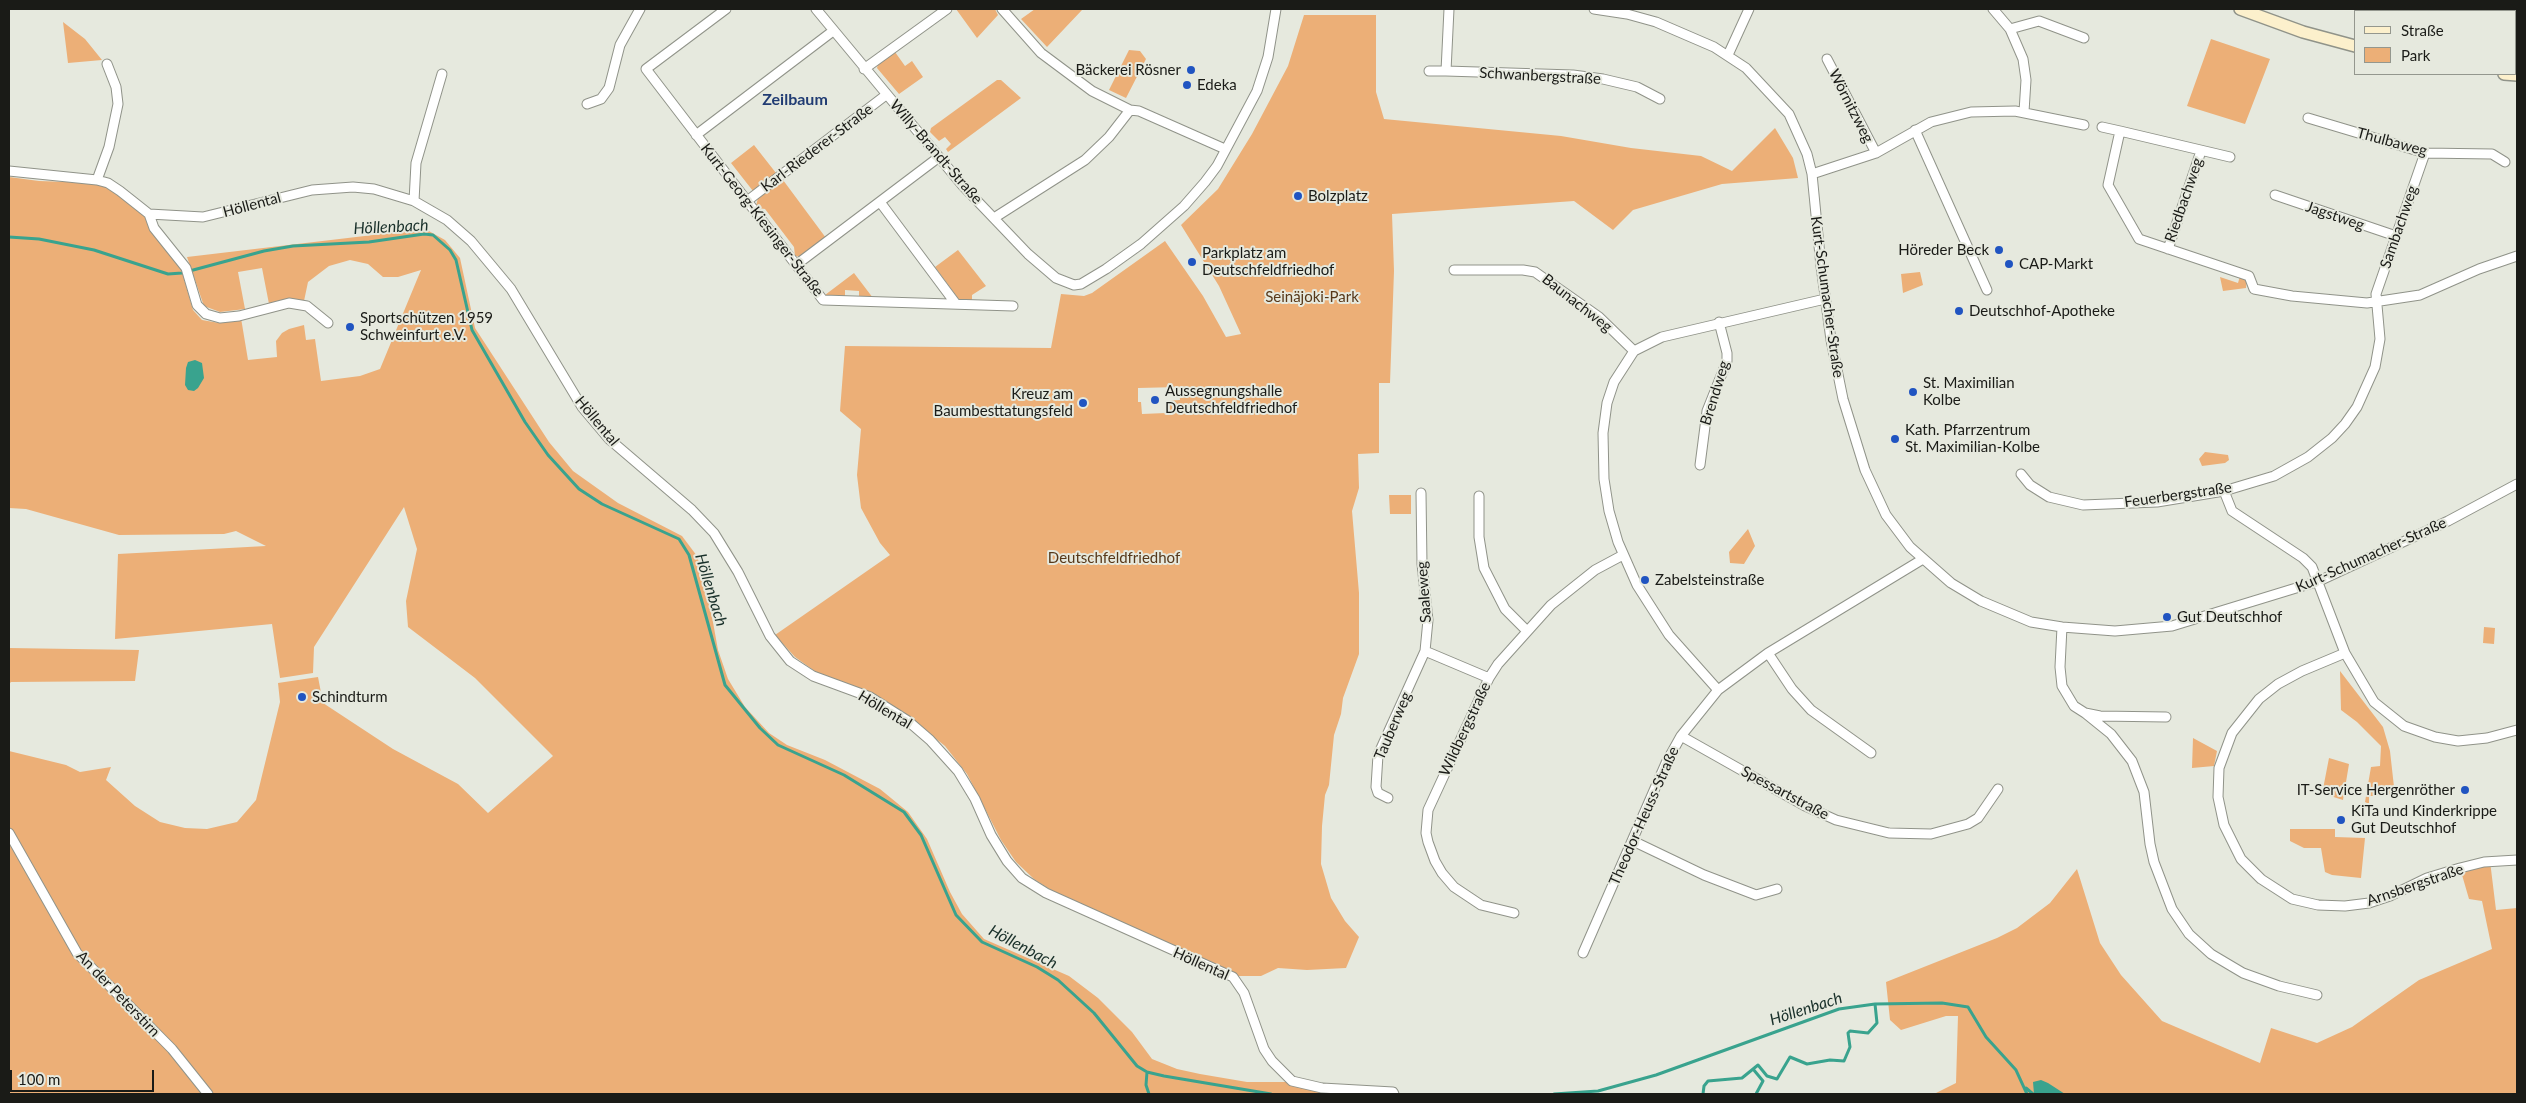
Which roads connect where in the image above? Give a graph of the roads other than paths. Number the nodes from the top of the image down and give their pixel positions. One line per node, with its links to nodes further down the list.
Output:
1 (640, 9): 25 (street)
2 (816, 9): 13 (street, Willy-Brandt-Straße)
3 (947, 9): 19 (street)
4 (1002, 9): 26 (street)
5 (1276, 9): 34 (street)
6 (1449, 9): 21 (street)
7 (1594, 9): 16 (street, Kurt-Schumacher-Straße)
8 (1749, 9): 16 (street)
9 (1993, 9): 12 (street)
10 (2240, 9): 15 (main road)
11 (723, 10): 33 (street, Kurt-Georg-Kiesinger-Straße)
12 (2010, 28): 14 (street); 27 (street)
13 (833, 31): 19 (street, Willy-Brandt-Straße); 33 (street)
14 (2084, 38)
15 (2354, 46)
16 (1728, 55): 42 (street, Kurt-Schumacher-Straße)
17 (1827, 59): 37 (street, Wörnitzweg)
18 (107, 64): 43 (street)
19 (864, 69): 23 (street, Willy-Brandt-Straße)
20 (1429, 71): 21 (street, Schwanbergstraße)
21 (1446, 71): 24 (street, Schwanbergstraße)
22 (442, 74): 45 (street)
23 (886, 95): 38 (street, Willy-Brandt-Straße); 46 (street, Karl-Riederer-Straße)
24 (1660, 98)
25 (587, 104)
26 (1130, 110): 34 (street); 49 (street)
27 (2024, 112): 29 (street); 31 (street)
28 (2308, 118): 36 (street, Thulbaweg)
29 (2084, 125)
30 (2102, 127): 32 (street, Riedbachweg)
31 (1915, 130): 37 (street); 55 (street)
32 (2120, 131): 35 (street, Riedbachweg); 51 (street, Riedbachweg)
33 (696, 135): 46 (street, Kurt-Georg-Kiesinger-Straße)
34 (1225, 149): 49 (street, Willy-Brandt-Straße)
35 (2201, 151): 39 (street, Riedbachweg); 51 (street, Riedbachweg)
36 (2425, 152): 40 (street, Thulbaweg); 50 (street, Sambachweg)
37 (1876, 153): 42 (street)
38 (939, 157): 47 (street); 49 (street, Willy-Brandt-Straße)
39 (2230, 157)
40 (2505, 162)
41 (9, 171): 43 (street)
42 (1812, 174): 56 (street, Kurt-Schumacher-Straße)
43 (97, 180): 48 (street)
44 (2275, 195): 50 (street, Jagstweg)
45 (414, 200): 48 (street, Höllental); 94 (street, Höllental)
46 (747, 201): 53 (street, Kurt-Georg-Kiesinger-Straße)
47 (880, 202): 53 (street); 58 (street)
48 (149, 214): 61 (street)
49 (994, 218)
50 (2396, 236): 57 (street, Sambachweg)
51 (2168, 249): 57 (street, Riedbachweg)
52 (2517, 256): 57 (street)
53 (796, 265): 58 (street, Kurt-Georg-Kiesinger-Straße)
54 (1454, 270): 62 (street, Baunachweg)
55 (1987, 290)
56 (1824, 299): 60 (street); 70 (street, Kurt-Schumacher-Straße)
57 (2375, 302): 66 (street, Feuerbergstraße)
58 (956, 304): 59 (street, Kurt-Georg-Kiesinger-Straße)
59 (1013, 306)
60 (1719, 322): 62 (street); 63 (street, Brendweg)
61 (328, 323)
62 (1634, 350): 69 (street)
63 (1700, 465)
64 (2021, 474): 66 (street, Feuerbergstraße)
65 (2517, 484): 71 (street, Kurt-Schumacher-Straße)
66 (2224, 491): 71 (street)
67 (1421, 493): 74 (street, Saaleweg)
68 (1479, 496): 73 (street)
69 (1623, 555): 73 (street, Wildbergstraße); 78 (street)
70 (1923, 560): 72 (street, Kurt-Schumacher-Straße); 75 (street, Theodor-Heuss-Straße)
71 (2319, 581): 72 (street, Kurt-Schumacher-Straße); 76 (street)
72 (2062, 627): 79 (street)
73 (1527, 631): 77 (street, Wildbergstraße)
74 (1425, 651): 77 (street); 85 (street, Tauberweg)
75 (1768, 653): 78 (street, Theodor-Heuss-Straße); 83 (street)
76 (2345, 653): 81 (street); 88 (street, Arnsbergstraße)
77 (1488, 678): 90 (street, Wildbergstraße)
78 (1718, 690): 82 (street, Theodor-Heuss-Straße)
79 (2085, 713): 80 (street); 92 (street)
80 (2166, 717)
81 (2517, 730)
82 (1681, 736): 84 (street, Spessartstraße); 87 (street, Theodor-Heuss-Straße)
83 (1872, 752)
84 (1998, 789)
85 (1388, 798)
86 (9, 833): 93 (street, An der Peterstirn)
87 (1633, 841): 89 (street); 91 (street, Theodor-Heuss-Straße)
88 (2517, 860)
89 (1777, 889)
90 (1514, 912)
91 (1583, 953)
92 (2316, 995)
93 (208, 1094)
94 (1394, 1094)

